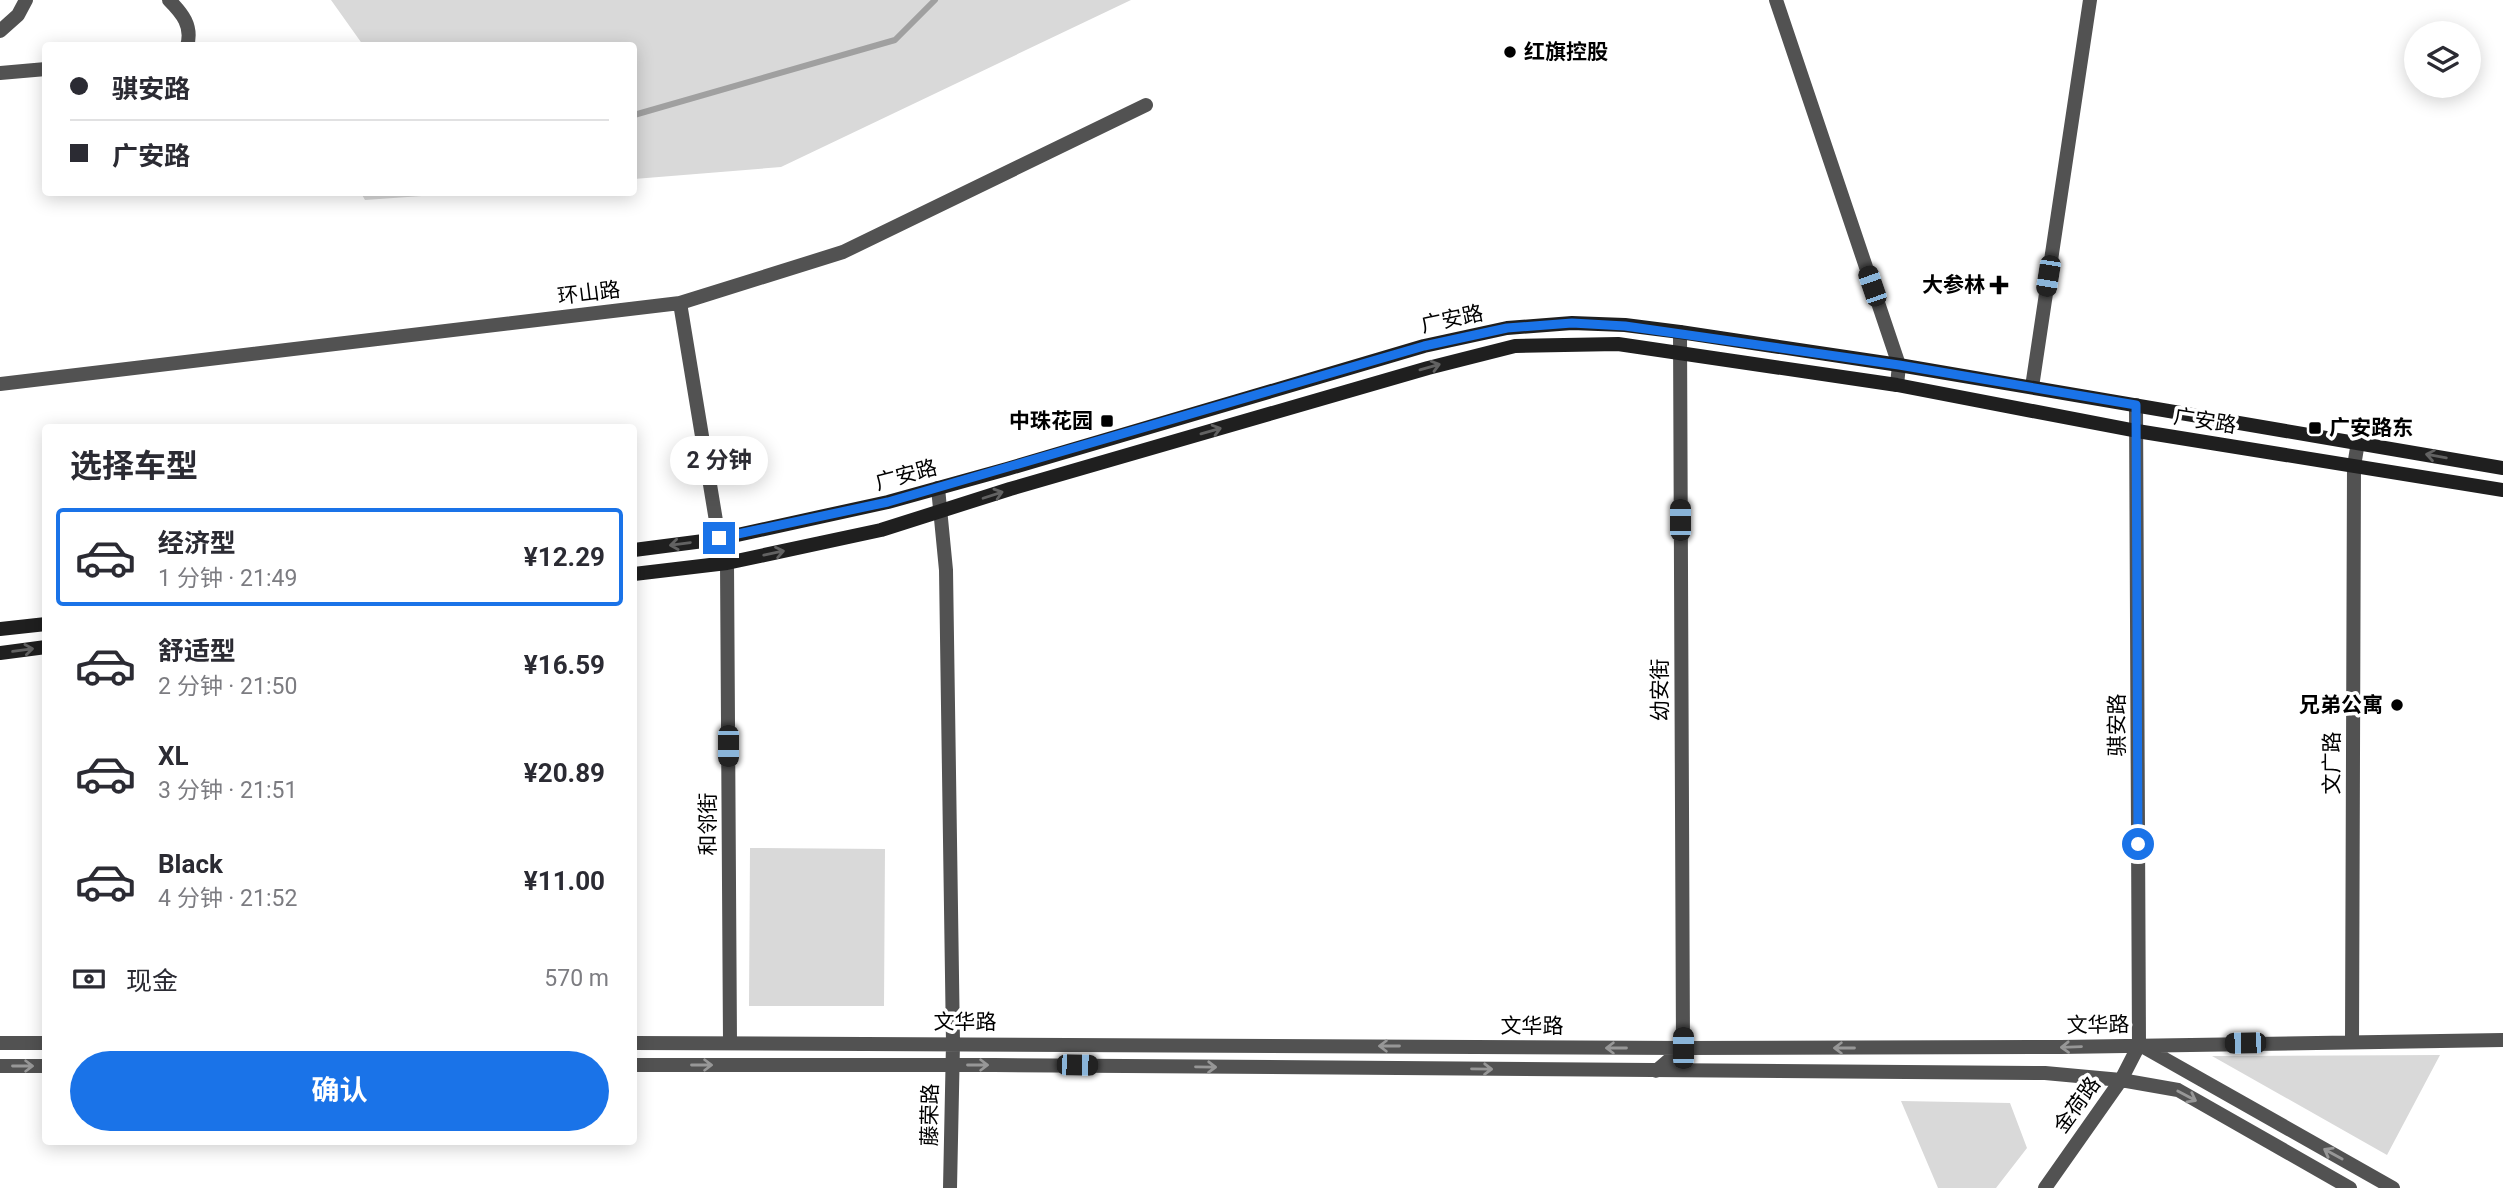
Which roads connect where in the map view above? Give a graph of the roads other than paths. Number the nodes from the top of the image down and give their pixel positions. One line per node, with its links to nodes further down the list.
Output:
1 (26, 0): 5 (street)
2 (169, 0): 6 (street)
3 (1776, 0): 13 (street)
4 (2090, 0): 16 (street)
5 (0, 31)
6 (188, 42)
7 (42, 69): 8 (street)
8 (0, 73)
9 (1146, 105): 10 (street, 环山路)
10 (680, 303): 14 (street, 环山路); 25 (street, 和邻街)
11 (1679, 332): 12 (street, 幼安街); 13 (street, 广安路); 22 (street, 广安路)
12 (1679, 353): 15 (street, 广安路); 24 (street, 广安路, one-way to 12); 41 (street, 幼安街)
13 (1899, 365): 15 (street); 16 (street, 广安路)
14 (0, 384)
15 (1897, 385): 18 (street, 广安路)
16 (2032, 387): 17 (street, 广安路)
17 (2136, 405): 18 (street, 骐安路); 19 (street, 广安路)
18 (2137, 431): 20 (street, 广安路); 40 (street, 骐安路)
19 (2358, 442): 20 (street, 文广路); 21 (street, 广安路, one-way to 19)
20 (2354, 466): 23 (street, 广安路); 36 (street, 文广路)
21 (2503, 468)
22 (938, 488): 24 (street, 藤荣路); 25 (street, 广安路)
23 (2503, 491)
24 (941, 511): 27 (street, 广安路, one-way to 24); 39 (street, 藤荣路)
25 (719, 538): 26 (street, 广安路, one-way to 26); 27 (street, 和邻街)
26 (637, 550)
27 (727, 563): 28 (street, 广安路); 38 (street, 和邻街)
28 (637, 575)
29 (42, 624): 30 (street)
30 (0, 629)
31 (42, 648): 32 (street, one-way to 31)
32 (0, 653)
33 (2503, 1040): 36 (street)
34 (0, 1042): 35 (street)
35 (42, 1042)
36 (2352, 1042): 40 (street)
37 (637, 1043): 38 (street, 文华路)
38 (730, 1043): 39 (street, 文华路)
39 (953, 1043): 41 (street, 文华路, one-way to 39); 43 (street, 藤荣路)
40 (2139, 1045): 41 (street, 文华路, one-way to 41); 47 (street, 金荷路); 51 (street, 文华路, one-way to 40)
41 (1683, 1048): 46 (street)
42 (637, 1065): 43 (street, 文华路, one-way to 43)
43 (952, 1065): 46 (street, 文华路, one-way to 46); 48 (street, 藤荣路)
44 (0, 1066): 45 (street, one-way to 45)
45 (42, 1066)
46 (1656, 1071): 47 (street, 文华路)
47 (2121, 1080): 49 (street, 金荷路); 50 (street, 文华路, one-way to 50)
48 (950, 1188)
49 (2045, 1188)
50 (2350, 1188)
51 (2393, 1188)

